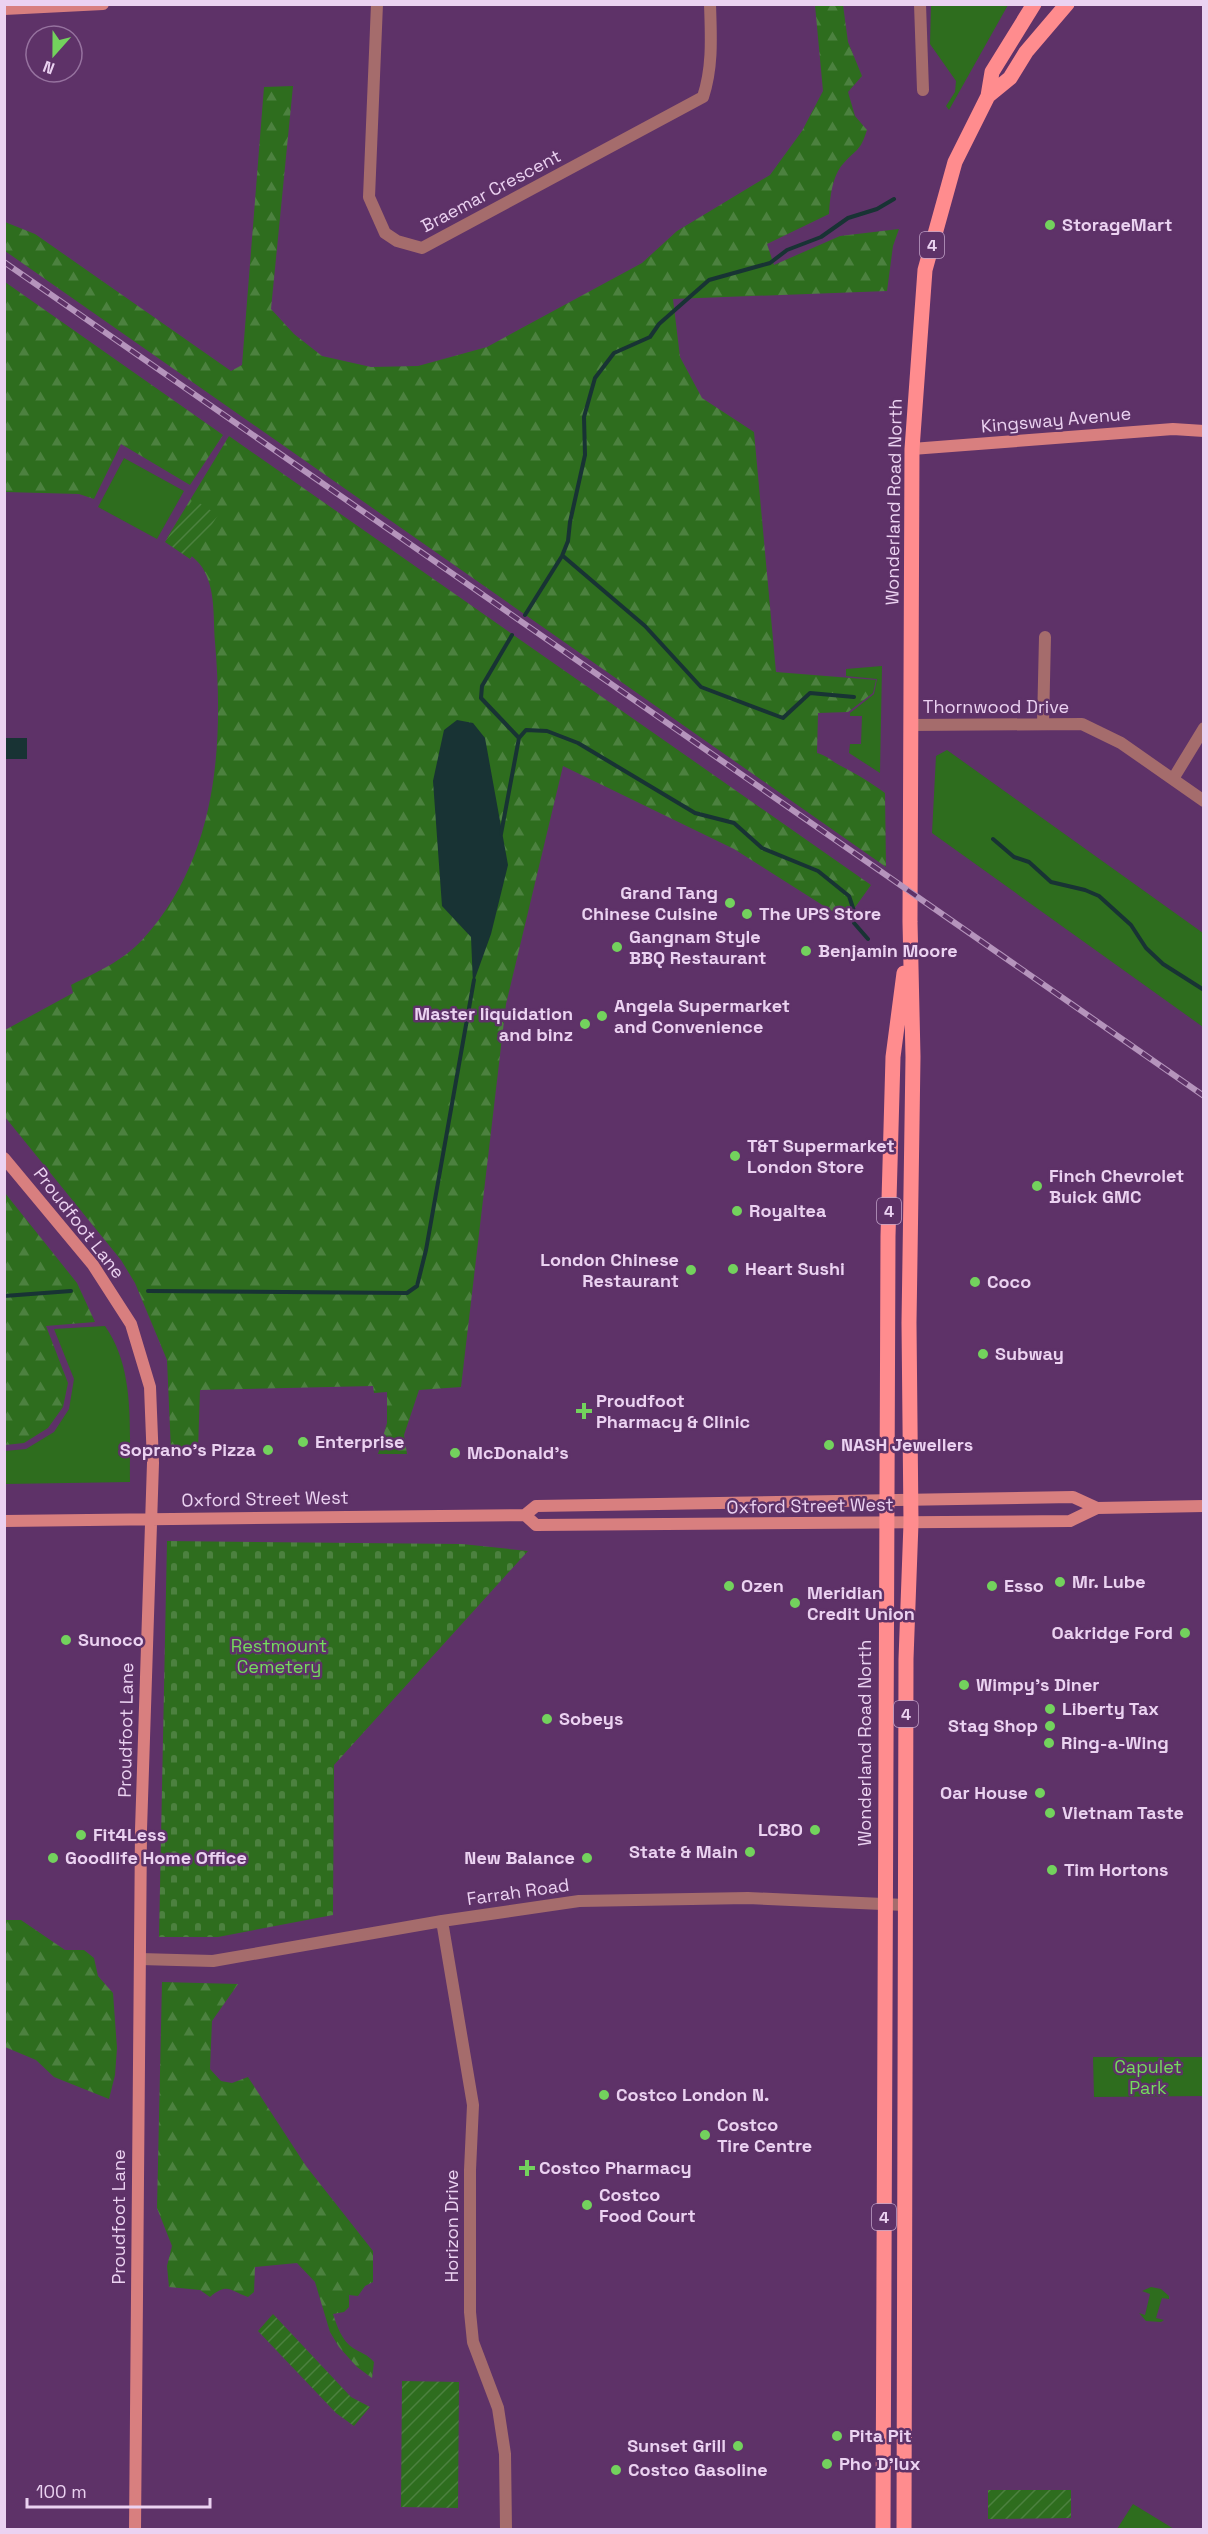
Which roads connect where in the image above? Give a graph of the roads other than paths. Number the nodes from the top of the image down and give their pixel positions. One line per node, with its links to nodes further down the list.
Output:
1 (103, 4): 7 (main road)
2 (377, 4): 3 (street, Braemar Crescent)
3 (710, 4)
4 (920, 4): 8 (street)
5 (1034, 4): 9 (main road, Wonderland Road North / 4)
6 (1067, 4): 9 (main road, Wonderland Road North / 4)
7 (4, 9)
8 (923, 90)
9 (988, 96): 11 (main road, Wonderland Road North / 4)
10 (1203, 431): 11 (main road, Kingsway Avenue)
11 (912, 449): 14 (main road, Wonderland Road North / 4)
12 (1045, 637): 13 (street)
13 (1043, 724): 14 (street, Thornwood Drive); 16 (street, Thornwood Drive)
14 (910, 725): 18 (main road, Wonderland Road North / 4)
15 (1203, 728): 16 (street)
16 (1173, 780): 17 (street, Thornwood Drive)
17 (1203, 801)
18 (910, 922): 20 (main road, Wonderland Road North / 4); 21 (main road, Wonderland Road North / 4)
19 (4, 1158): 25 (main road, Proudfoot Lane)
20 (911, 1500): 21 (main road, Oxford Street West); 23 (main road, Oxford Street West); 28 (main road, Wonderland Road North / 4)
21 (887, 1501): 24 (main road, Oxford Street West); 27 (main road, Wonderland Road North / 4)
22 (1203, 1506): 23 (main road, Oxford Street West)
23 (1097, 1508): 28 (main road, Oxford Street West)
24 (525, 1515): 25 (main road, Oxford Street West); 27 (main road, Oxford Street West)
25 (150, 1518): 26 (main road, Oxford Street West); 32 (main road, Proudfoot Lane)
26 (4, 1521)
27 (887, 1523): 28 (main road, Oxford Street West); 29 (main road, Wonderland Road North / 4)
28 (911, 1523): 30 (main road, Wonderland Road North / 4)
29 (884, 1904): 30 (street, Farrah Road); 31 (street, Farrah Road); 35 (main road, Wonderland Road North / 4)
30 (905, 1905): 36 (main road, Wonderland Road North / 4)
31 (442, 1921): 32 (street, Farrah Road); 34 (street, Horizon Drive)
32 (140, 1959): 33 (main road, Proudfoot Lane)
33 (135, 2529)
34 (506, 2529)
35 (883, 2529)
36 (904, 2529)

